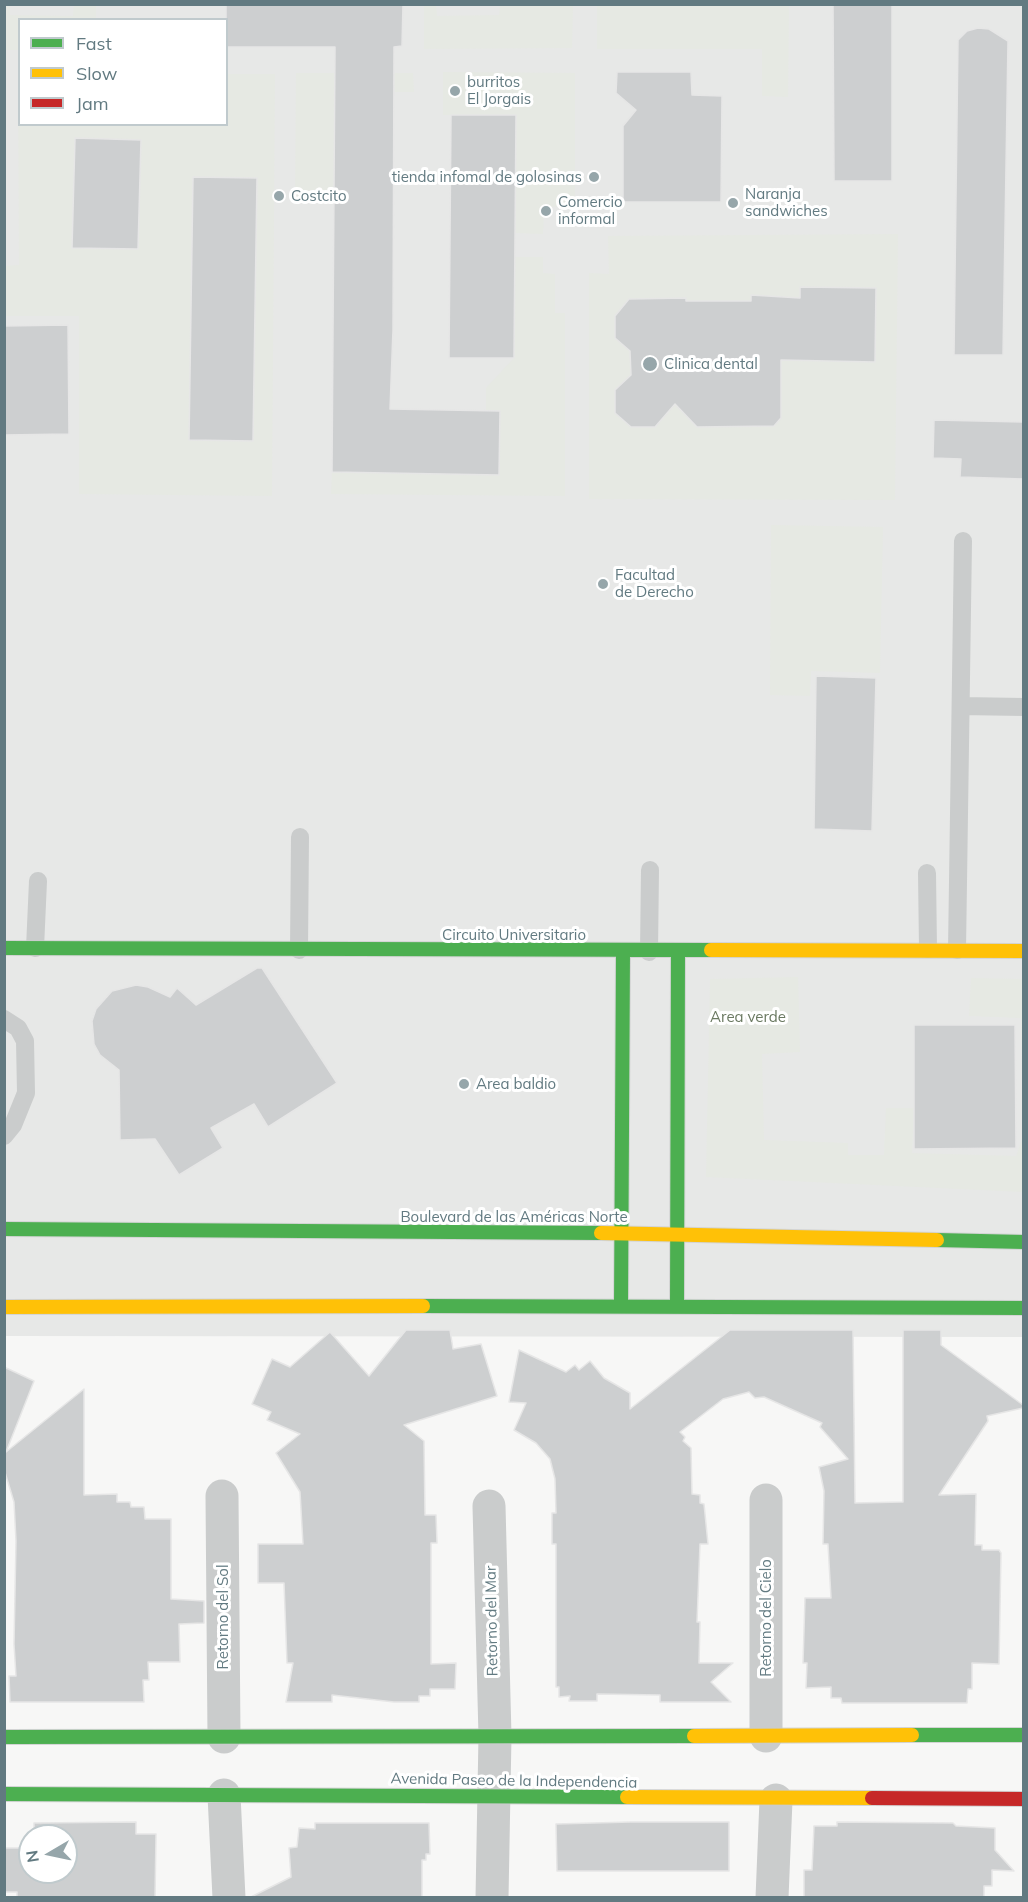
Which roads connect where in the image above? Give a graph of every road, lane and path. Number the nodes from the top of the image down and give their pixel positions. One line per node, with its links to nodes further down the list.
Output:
1 (963, 541): 2 (lane)
2 (961, 706): 3 (lane); 12 (lane)
3 (1023, 707)
4 (300, 837): 10 (lane)
5 (650, 870): 15 (lane)
6 (927, 873): 11 (lane)
7 (38, 882): 9 (lane)
8 (4, 948): 9 (street, Circuito Universitario)
9 (35, 948): 10 (street, Circuito Universitario)
10 (299, 950): 14 (street, Circuito Universitario)
11 (928, 950): 12 (street, Circuito Universitario); 16 (street, Circuito Universitario)
12 (957, 950): 13 (street, Circuito Universitario)
13 (1023, 951)
14 (622, 952): 15 (street, Circuito Universitario); 20 (street)
15 (649, 952): 16 (street, Circuito Universitario)
16 (678, 952): 21 (street)
17 (4, 1020): 18 (lane)
18 (4, 1136)
19 (4, 1229): 20 (street, Boulevard de las Américas Norte)
20 (621, 1234): 21 (street, Boulevard de las Américas Norte); 23 (street)
21 (677, 1234): 22 (street, Boulevard de las Américas Norte); 24 (street)
22 (1023, 1242)
23 (621, 1305): 24 (street); 25 (street)
24 (677, 1306): 26 (street)
25 (4, 1307)
26 (1023, 1308)
27 (222, 1496): 34 (street, Retorno del Sol)
28 (766, 1500): 32 (street, Retorno del Cielo)
29 (489, 1506): 31 (street, Retorno del Mar)
30 (1023, 1735): 32 (street)
31 (495, 1736): 32 (street); 34 (street); 37 (street, Retorno del Mar)
32 (766, 1736)
33 (4, 1737): 34 (street)
34 (224, 1737)
35 (4, 1794): 36 (street, Avenida Paseo de la Independencia)
36 (224, 1795): 37 (street, Avenida Paseo de la Independencia); 40 (street)
37 (494, 1797): 39 (street, Avenida Paseo de la Independencia); 41 (street, Retorno del Mar)
38 (1023, 1799): 39 (street, Avenida Paseo de la Independencia)
39 (776, 1800): 42 (street)
40 (229, 1898)
41 (492, 1898)
42 (772, 1898)

